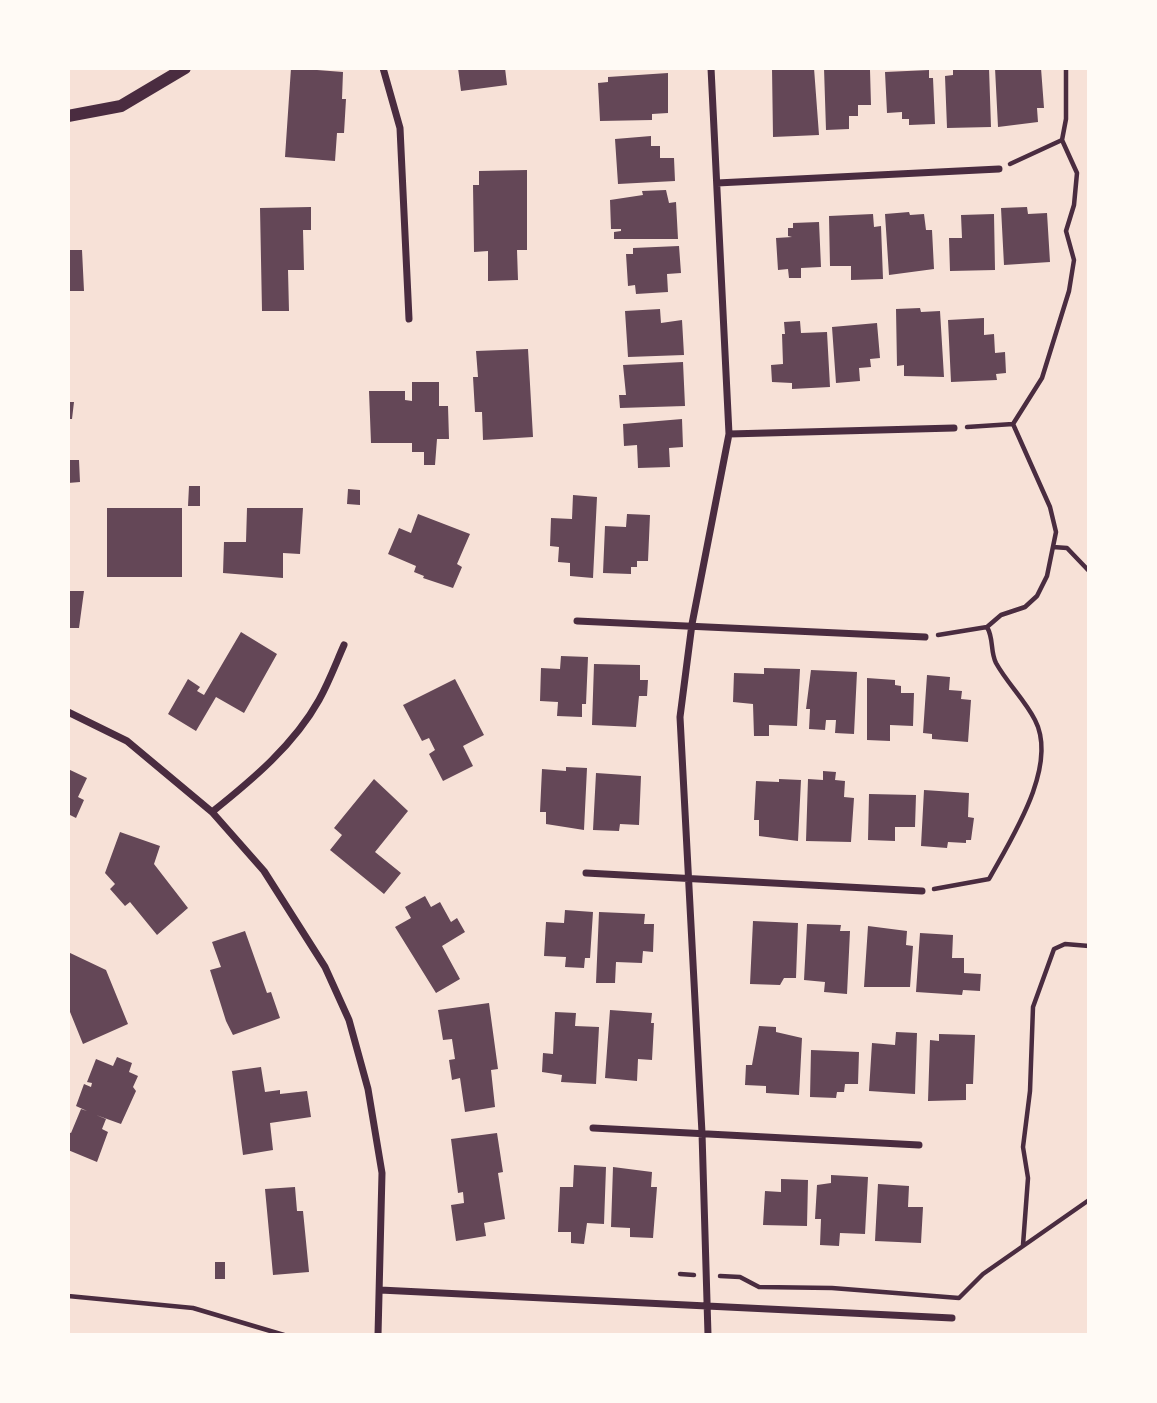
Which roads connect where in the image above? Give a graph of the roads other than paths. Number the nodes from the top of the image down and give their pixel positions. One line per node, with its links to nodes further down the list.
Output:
1 (186, 68): 4 (street)
2 (383, 68): 7 (street)
3 (711, 68): 6 (street)
4 (68, 116)
5 (999, 169): 6 (street)
6 (717, 183): 9 (street)
7 (409, 319)
8 (954, 428): 9 (street)
9 (729, 433): 11 (street)
10 (577, 621): 11 (street)
11 (692, 624): 12 (street); 17 (street)
12 (925, 637)
13 (344, 645): 15 (street)
14 (68, 712): 15 (street)
15 (212, 812): 22 (street)
16 (586, 873): 17 (street)
17 (689, 879): 18 (street); 20 (street)
18 (922, 891)
19 (593, 1128): 20 (street)
20 (702, 1133): 21 (street); 23 (street)
21 (919, 1145)
22 (380, 1290): 23 (street); 25 (street)
23 (709, 1305): 24 (street); 26 (street)
24 (951, 1318)
25 (379, 1335)
26 (708, 1335)

